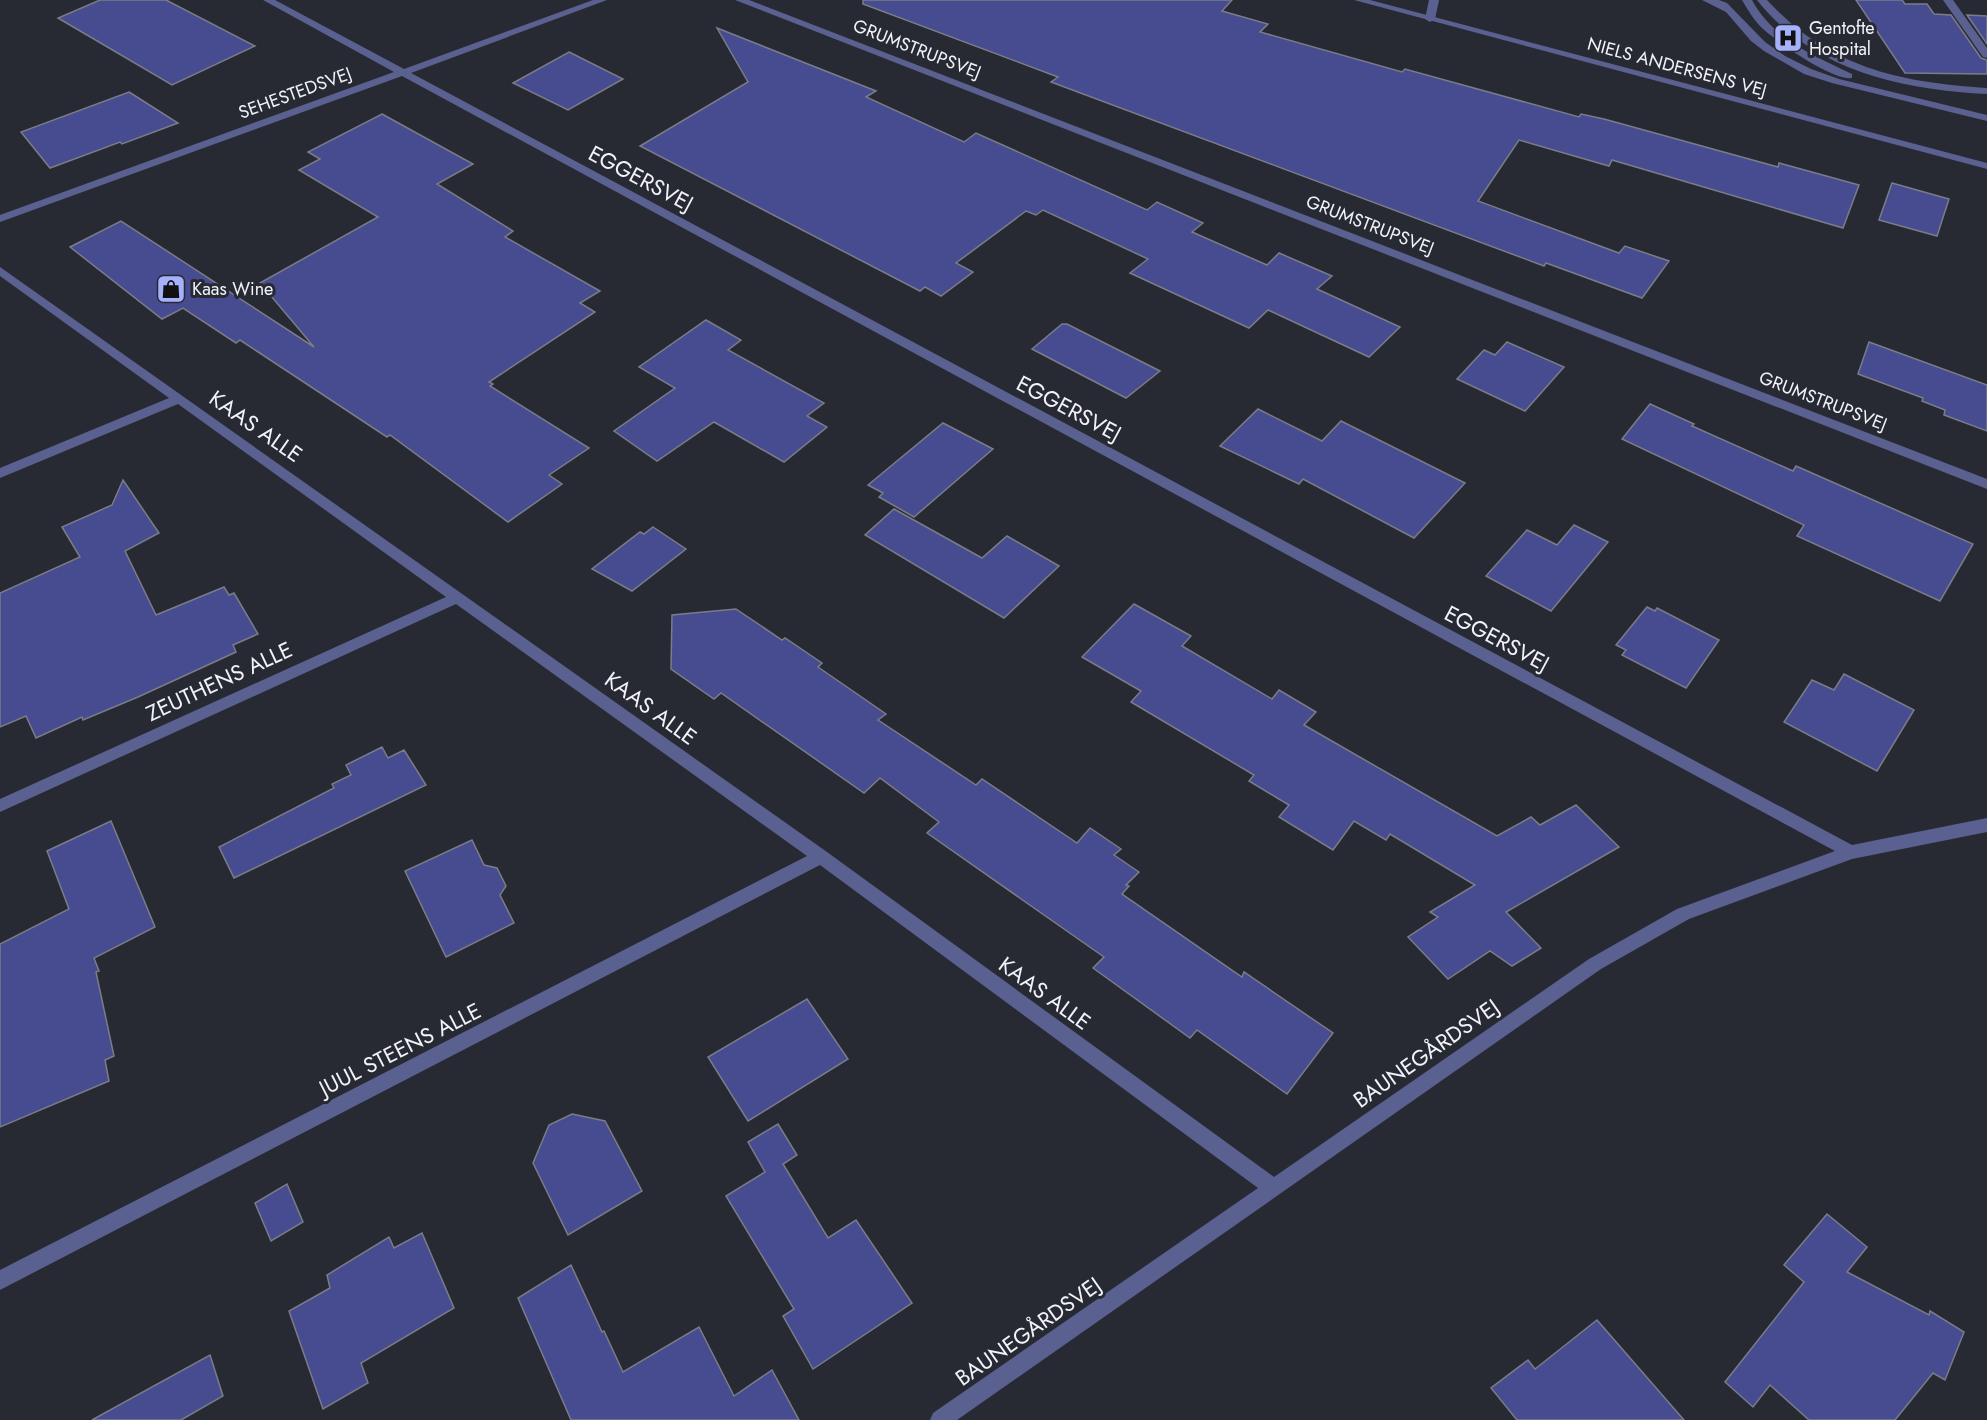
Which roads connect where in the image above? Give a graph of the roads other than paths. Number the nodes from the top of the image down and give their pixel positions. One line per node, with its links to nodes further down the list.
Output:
1 (268, 0): 12 (street, EGGERSVEJ)
2 (603, 0): 12 (street, SEHESTEDSVEJ)
3 (740, 0): 21 (street, GRUMSTRUPSVEJ)
4 (1359, 0): 10 (street, NIELS ANDERSENS VEJ)
5 (1434, 0): 10 (street)
6 (1707, 0): 14 (street)
7 (1747, 0): 14 (street)
8 (1762, 0): 13 (street)
9 (1948, 0): 11 (street)
10 (1430, 19): 16 (street, NIELS ANDERSENS VEJ)
11 (1987, 55)
12 (400, 72): 17 (street, SEHESTEDSVEJ); 25 (street, EGGERSVEJ)
13 (1987, 91)
14 (1893, 94): 15 (street)
15 (1987, 118)
16 (1987, 166)
17 (0, 219)
18 (0, 271): 19 (street, KAAS ALLE)
19 (179, 399): 20 (street); 22 (street, KAAS ALLE)
20 (0, 473)
21 (1987, 484)
22 (458, 597): 23 (street, ZEUTHENS ALLE); 26 (street, KAAS ALLE)
23 (0, 806)
24 (1987, 825): 25 (street, BAUNEGÅRDSVEJ)
25 (1851, 852): 27 (street, BAUNEGÅRDSVEJ)
26 (821, 857): 27 (street, KAAS ALLE); 28 (street, JUUL STEENS ALLE)
27 (1273, 1187): 29 (street, BAUNEGÅRDSVEJ)
28 (0, 1281)
29 (940, 1420)

